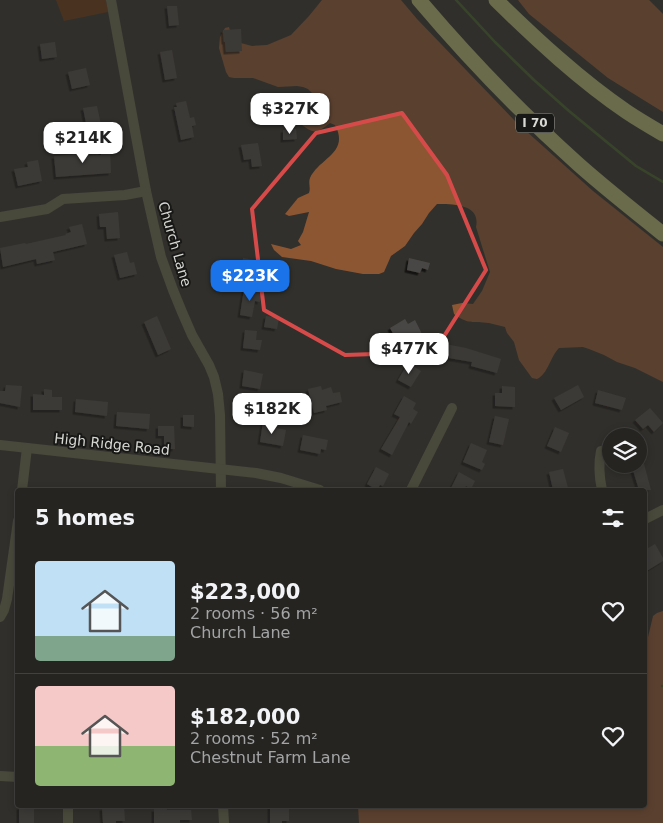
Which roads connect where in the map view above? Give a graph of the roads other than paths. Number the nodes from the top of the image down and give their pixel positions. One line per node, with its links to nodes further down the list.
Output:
1 (111, 0): 5 (street, Church Lane)
2 (419, 0): 7 (highway, I 70)
3 (496, 0): 4 (highway)
4 (663, 134)
5 (146, 191): 6 (street); 12 (street, Church Lane)
6 (0, 217)
7 (663, 234)
8 (452, 408): 16 (street)
9 (0, 445): 10 (street, High Ridge Road)
10 (27, 448): 12 (street, High Ridge Road); 13 (street)
11 (601, 452): 17 (street)
12 (221, 470): 14 (street, Church Lane); 15 (street, High Ridge Road)
13 (22, 488)
14 (221, 488)
15 (314, 488)
16 (412, 488)
17 (601, 488)
18 (663, 510): 19 (street)
19 (647, 518)
20 (15, 542): 21 (street)
21 (0, 617)
22 (0, 776): 23 (street)
23 (15, 776)
24 (68, 808): 26 (street)
25 (223, 808): 27 (street)
26 (68, 823)
27 (224, 823)

